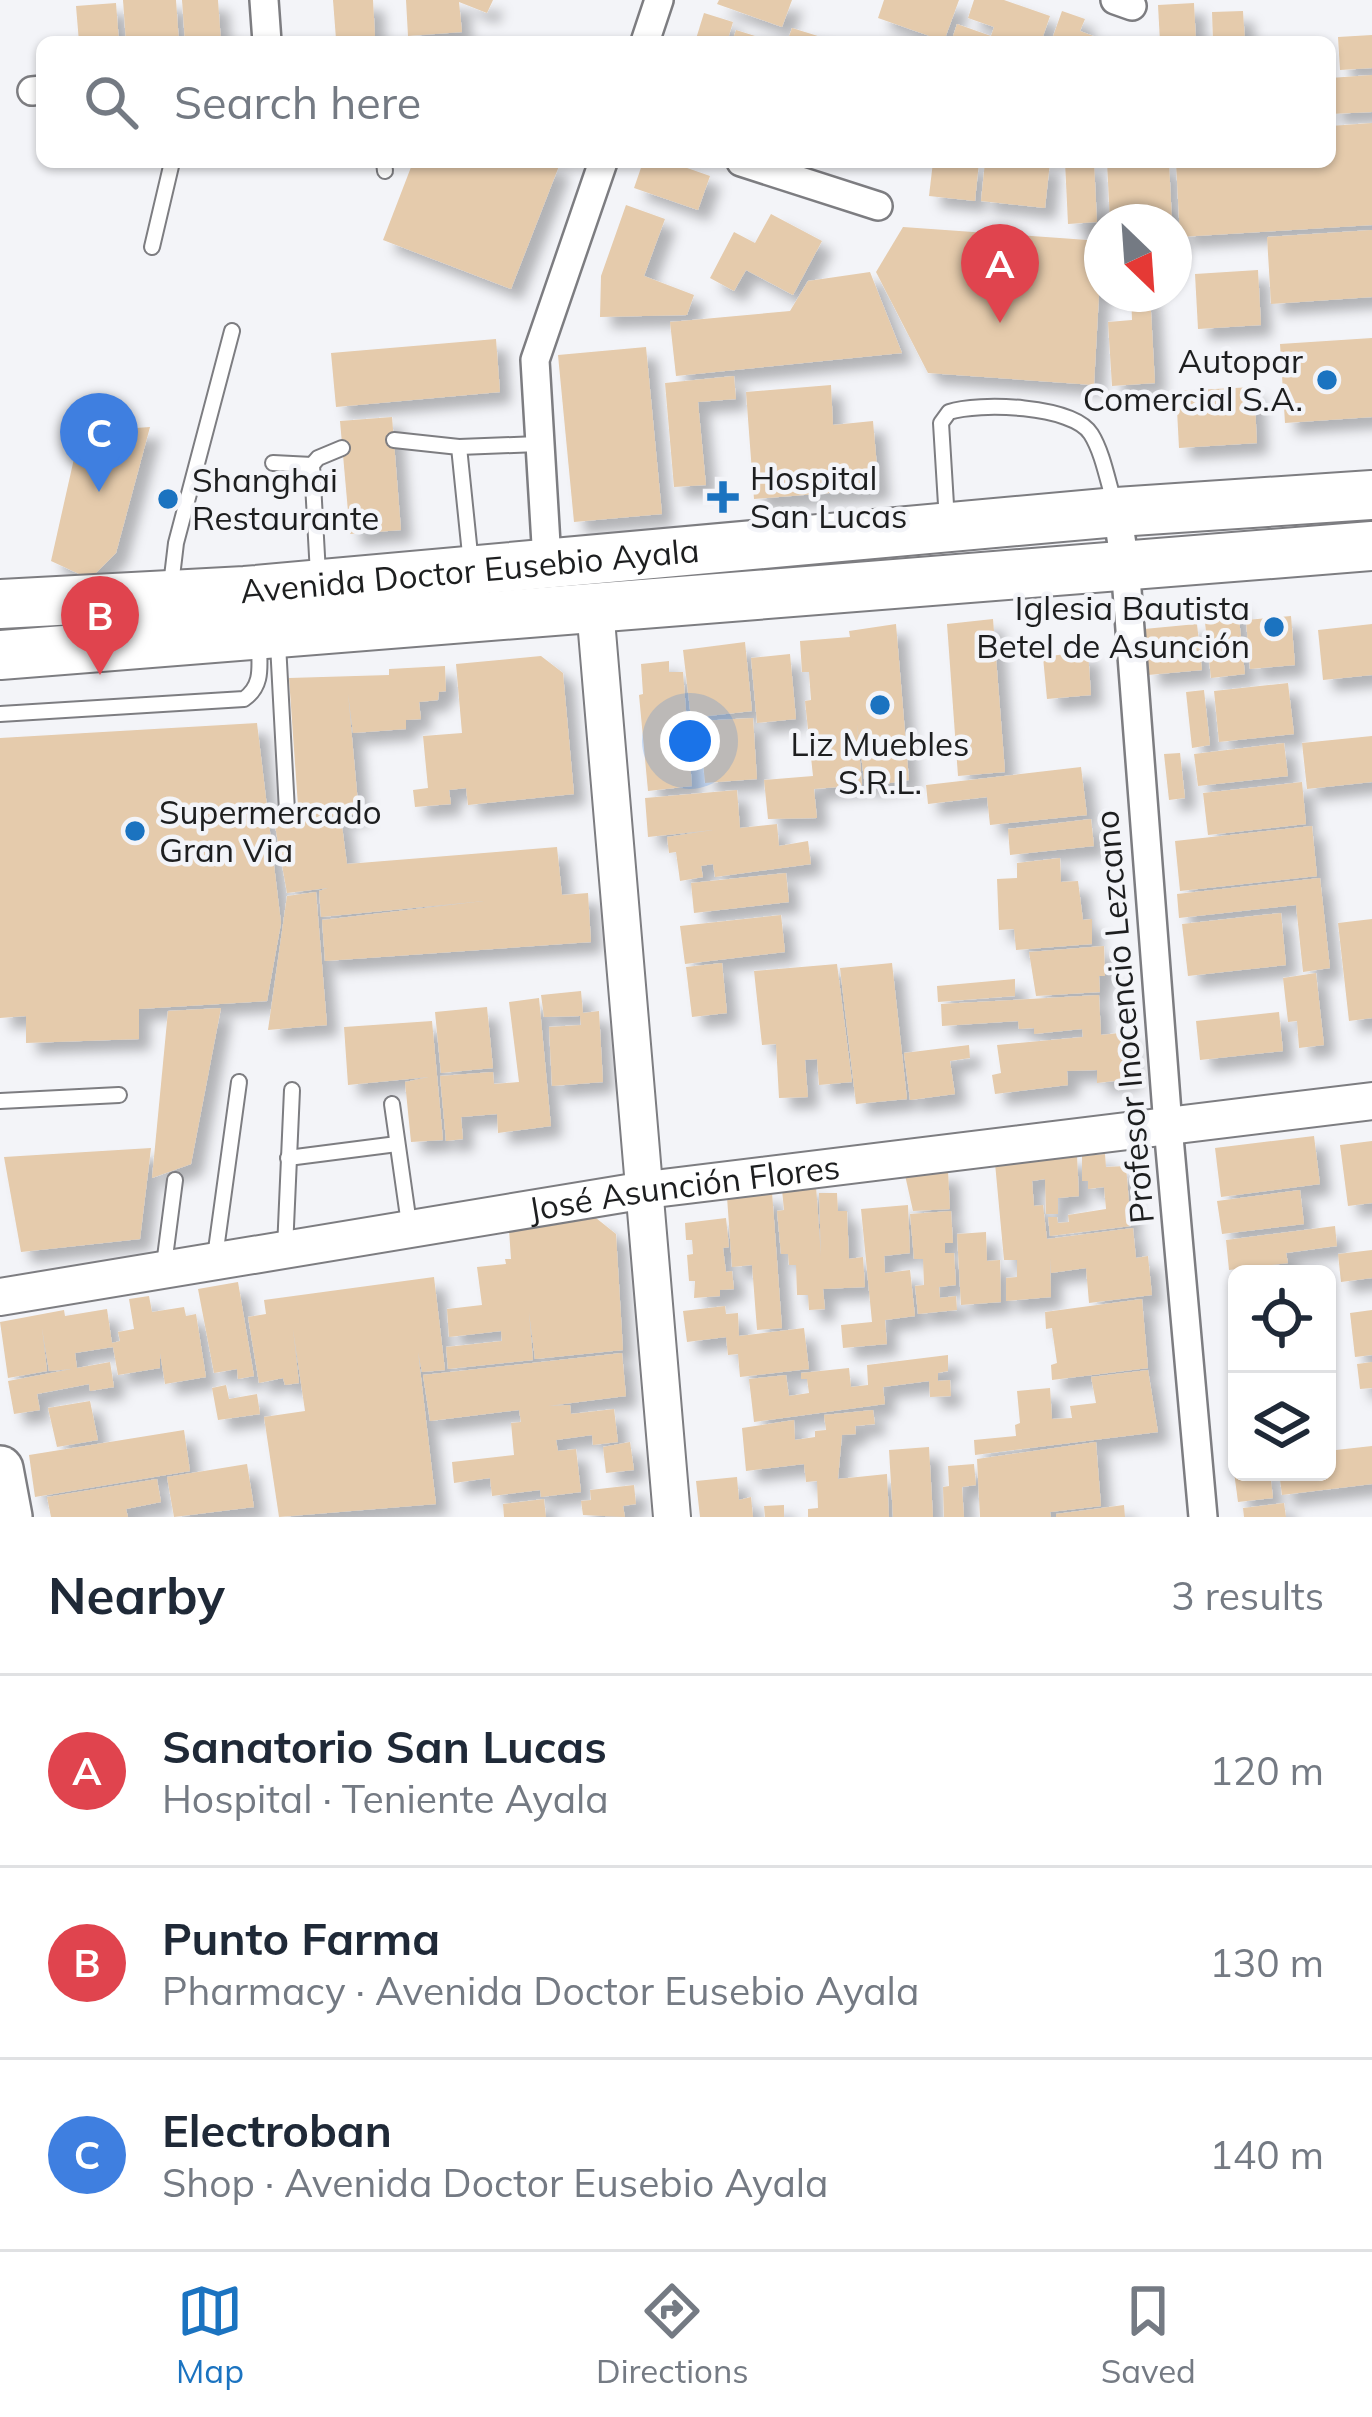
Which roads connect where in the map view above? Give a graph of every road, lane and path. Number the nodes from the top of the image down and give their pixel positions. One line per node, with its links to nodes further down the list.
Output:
1 (264, 0): 3 (street)
2 (658, 0): 4 (street)
3 (267, 36)
4 (647, 36)
5 (171, 168): 9 (lane)
6 (601, 168): 12 (street)
7 (760, 168): 8 (street)
8 (878, 206)
9 (152, 247)
10 (232, 331): 25 (lane)
11 (394, 440): 13 (lane)
12 (538, 444): 13 (lane); 21 (street)
13 (459, 447): 23 (lane)
14 (343, 448): 16 (lane)
15 (273, 463): 16 (lane)
16 (313, 465): 24 (lane)
17 (1372, 495): 18 (highway, Avenida Doctor Eusebio Ayala)
18 (1117, 512): 19 (highway, Avenida Doctor Eusebio Ayala); 19 (lane); 22 (street, Profesor Inocencio Lezcano)
19 (947, 526): 21 (highway, Avenida Doctor Eusebio Ayala)
20 (1372, 546): 22 (highway, Avenida Doctor Eusebio Ayala)
21 (548, 561): 23 (highway, Avenida Doctor Eusebio Ayala)
22 (1125, 564): 27 (highway, Avenida Doctor Eusebio Ayala); 38 (street, Profesor Inocencio Lezcano)
23 (471, 569): 24 (highway, Avenida Doctor Eusebio Ayala)
24 (319, 584): 25 (highway, Avenida Doctor Eusebio Ayala)
25 (170, 596): 26 (highway, Avenida Doctor Eusebio Ayala)
26 (0, 604)
27 (595, 608): 28 (highway, Avenida Doctor Eusebio Ayala); 42 (street)
28 (268, 634): 29 (highway, Avenida Doctor Eusebio Ayala); 30 (lane); 31 (lane)
29 (0, 656)
30 (0, 714)
31 (286, 812)
32 (239, 1082): 45 (lane)
33 (292, 1090): 40 (lane)
34 (119, 1094): 35 (lane)
35 (0, 1101)
36 (1372, 1102): 38 (street, José Asunción Flores)
37 (392, 1104): 39 (lane)
38 (1168, 1126): 42 (street, José Asunción Flores); 51 (street, Profesor Inocencio Lezcano)
39 (397, 1144): 40 (lane); 43 (lane)
40 (288, 1158): 44 (lane)
41 (176, 1180): 46 (lane)
42 (646, 1190): 43 (street, José Asunción Flores); 50 (street)
43 (410, 1229): 44 (street, José Asunción Flores)
44 (285, 1249): 45 (street, José Asunción Flores)
45 (214, 1262): 46 (street, José Asunción Flores)
46 (164, 1270): 47 (street, José Asunción Flores)
47 (0, 1298)
48 (0, 1469): 49 (main road)
49 (9, 1517)
50 (672, 1517)
51 (1203, 1517)

